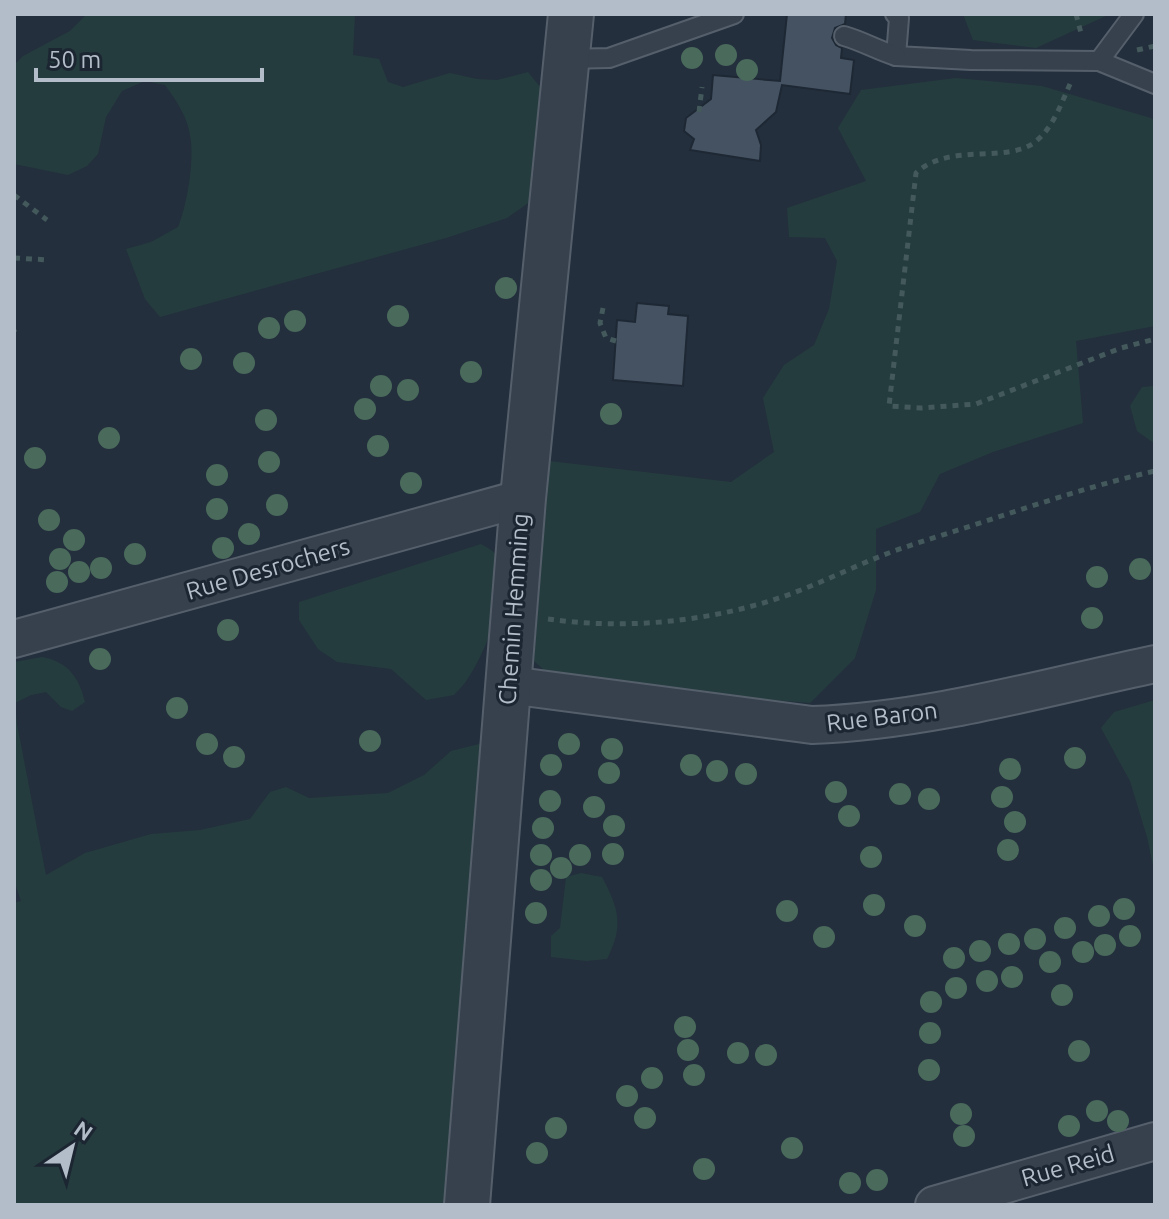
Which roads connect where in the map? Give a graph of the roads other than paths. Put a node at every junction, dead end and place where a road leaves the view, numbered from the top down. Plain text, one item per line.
1 (571, 14) edge
2 (734, 14) edge
3 (895, 14) edge
4 (1134, 14) edge
5 (844, 36) dead end
6 (896, 56) junction
7 (566, 59) junction
8 (1090, 61) junction
9 (1154, 85) edge
10 (523, 498) junction
11 (14, 639) edge
12 (1155, 664) edge
13 (510, 685) junction
14 (1155, 1141) edge
15 (467, 1205) edge
16 (934, 1205) edge

1 - 7 street, Chemin Hemming
2 - 7 lane
3 - 6 lane
4 - 8 lane
5 - 6 lane
6 - 8 lane
7 - 10 street, Chemin Hemming
8 - 9 lane
10 - 11 street, Rue Desrochers
10 - 13 street, Chemin Hemming
12 - 13 street, Rue Baron
13 - 15 street, Chemin Hemming
14 - 16 street, Rue Reid

